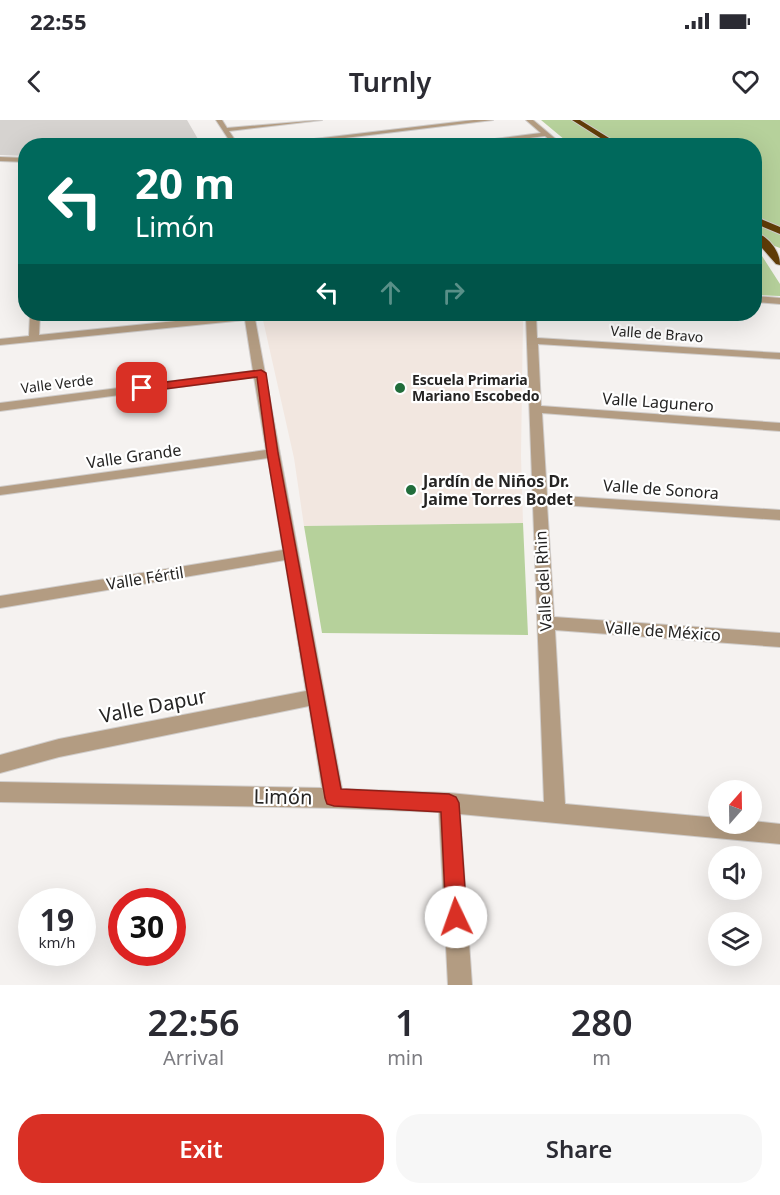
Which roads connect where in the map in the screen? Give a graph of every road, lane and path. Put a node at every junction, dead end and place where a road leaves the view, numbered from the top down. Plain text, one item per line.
1 (219, 120) edge
2 (319, 120) edge
3 (421, 120) edge
4 (490, 120) edge
5 (529, 120) edge
6 (575, 120) edge
7 (430, 126) junction
8 (226, 130) junction
9 (438, 132) dead end
10 (546, 134) junction
11 (231, 138) edge
12 (327, 138) edge
13 (509, 138) edge
14 (551, 138) edge
15 (605, 138) edge
16 (0, 159) edge
17 (18, 160) edge
18 (762, 223) edge
19 (780, 231) edge
20 (762, 241) edge
21 (780, 262) edge
22 (762, 300) edge
23 (780, 301) edge
24 (35, 321) edge
25 (146, 321) edge
26 (193, 321) edge
27 (251, 321) edge
28 (531, 321) edge
29 (146, 326) junction
30 (34, 338) junction
31 (532, 341) junction
32 (0, 342) edge
33 (780, 356) edge
34 (261, 373) junction
35 (0, 407) edge
36 (534, 409) junction
37 (780, 427) edge
38 (272, 453) junction
39 (0, 491) edge
40 (539, 499) junction
41 (780, 515) edge
42 (291, 554) junction
43 (0, 602) edge
44 (545, 623) junction
45 (780, 640) edge
46 (316, 697) junction
47 (0, 764) edge
48 (0, 792) edge
49 (334, 798) junction
50 (449, 803) junction
51 (555, 812) junction
52 (780, 834) edge
53 (460, 985) edge

1 - 8 street
2 - 8 street
3 - 7 street
4 - 7 street
5 - 10 street
6 - 15 highway
7 - 9 street
7 - 12 street
8 - 11 street
10 - 13 street
10 - 14 street
16 - 17 street
18 - 19 highway
20 - 21 highway
22 - 23 street
24 - 30 street
25 - 29 street
26 - 29 street
27 - 34 street
28 - 31 street, Valle del Rhin
29 - 30 street
30 - 32 street
31 - 33 street, Valle de Bravo
31 - 36 street, Valle del Rhin
34 - 35 street, Valle Verde
34 - 38 street
36 - 37 street, Valle Lagunero
36 - 40 street, Valle del Rhin
38 - 39 street, Valle Grande
38 - 42 street
40 - 41 street, Valle de Sonora
40 - 44 street, Valle del Rhin
42 - 43 street, Valle Fértil
42 - 46 street
44 - 45 street, Valle de México
44 - 51 street, Valle del Rhin
46 - 47 street, Valle Dapur
46 - 49 street
48 - 49 street, Limón
49 - 50 street, Limón
50 - 51 street, Limón
50 - 53 street
51 - 52 street, Limón

